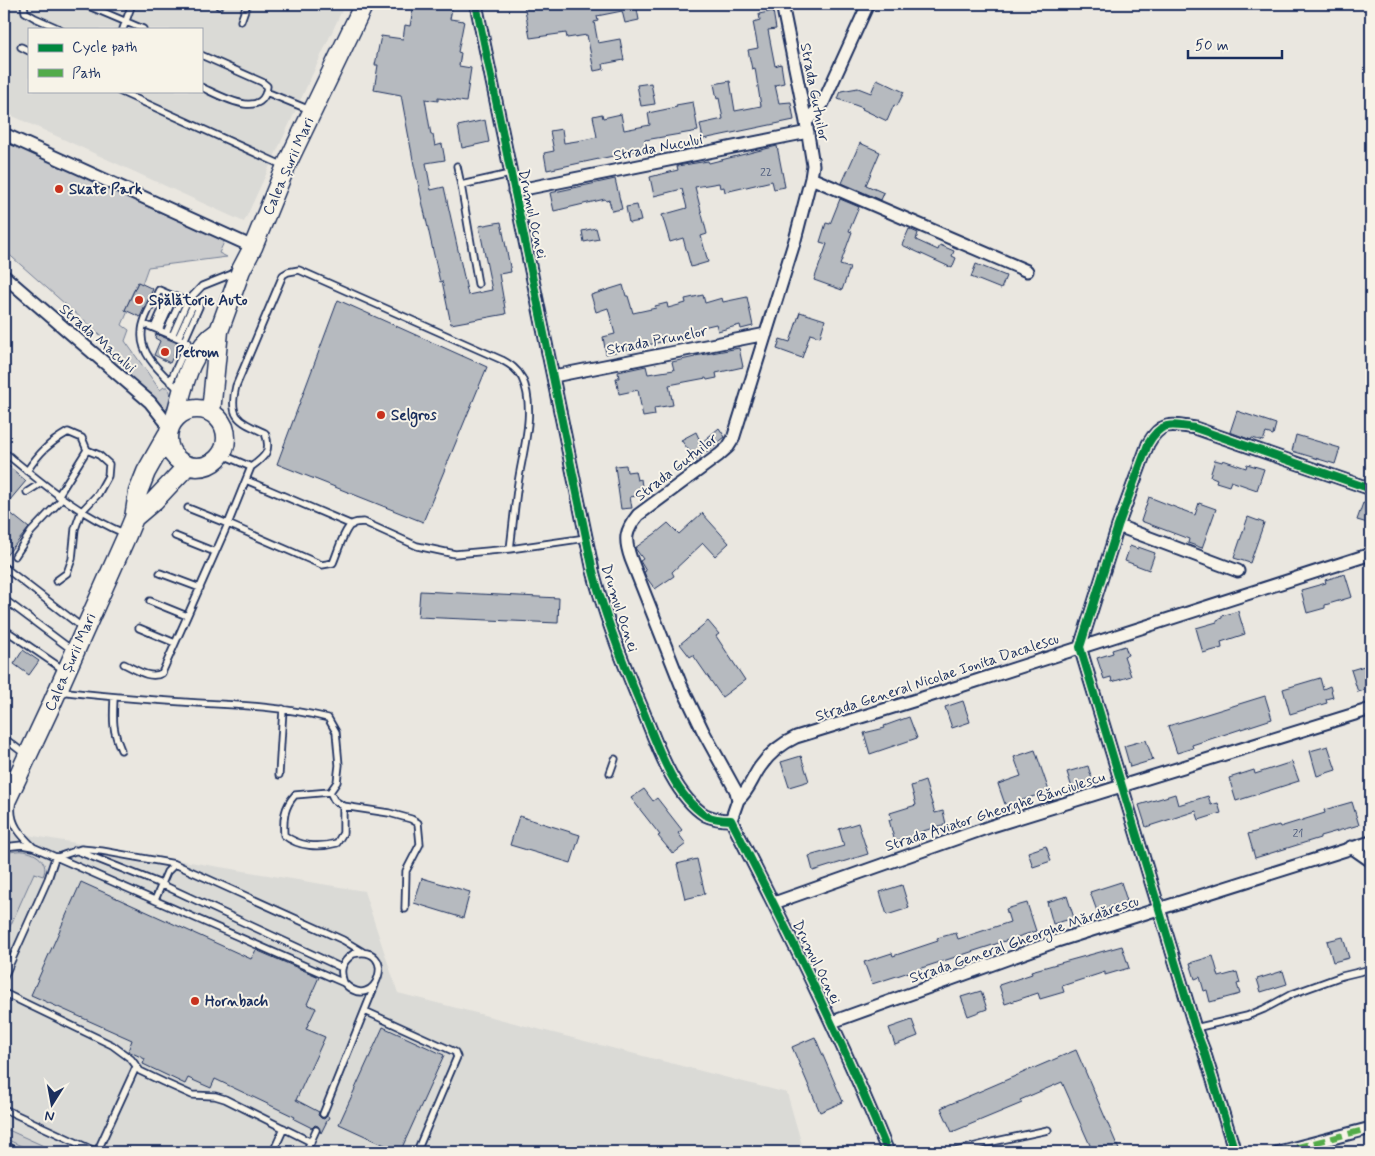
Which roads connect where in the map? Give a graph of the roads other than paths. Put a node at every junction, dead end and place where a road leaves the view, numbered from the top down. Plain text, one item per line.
1 (24, 4) edge
2 (84, 4) edge
3 (132, 4) edge
4 (247, 4) edge
5 (364, 4) edge
6 (476, 4) edge
7 (782, 4) edge
8 (868, 4) edge
9 (125, 21) junction
10 (241, 21) dead end
11 (58, 28) edge
12 (122, 28) edge
13 (141, 28) edge
14 (21, 47) dead end
15 (28, 50) edge
16 (202, 55) edge
17 (202, 87) edge
18 (121, 92) edge
19 (266, 92) junction
20 (312, 111) junction
21 (807, 127) junction
22 (4, 134) edge
23 (286, 166) junction
24 (457, 166) dead end
25 (510, 174) junction
26 (811, 178) junction
27 (461, 185) junction
28 (514, 191) junction
29 (252, 247) junction
30 (241, 270) junction
31 (1027, 271) dead end
32 (4, 276) edge
33 (478, 284) dead end
34 (172, 295) junction
35 (181, 299) junction
36 (190, 303) junction
37 (144, 324) junction
38 (157, 329) junction
39 (220, 331) junction
40 (766, 334) junction
41 (175, 337) junction
42 (554, 376) junction
43 (175, 387) junction
44 (211, 412) junction
45 (170, 426) junction
46 (87, 450) junction
47 (4, 452) edge
48 (222, 454) junction
49 (187, 466) junction
50 (251, 467) junction
51 (27, 471) junction
52 (246, 480) junction
53 (42, 483) junction
54 (1371, 489) edge
55 (27, 492) dead end
56 (60, 498) junction
57 (188, 508) dead end
58 (81, 512) junction
59 (134, 518) junction
60 (228, 524) junction
61 (352, 524) junction
62 (1118, 526) junction
63 (127, 535) junction
64 (175, 536) dead end
65 (586, 538) junction
66 (510, 549) junction
67 (215, 552) junction
68 (1371, 554) edge
69 (15, 556) dead end
70 (4, 567) edge
71 (1238, 571) dead end
72 (160, 573) dead end
73 (56, 582) dead end
74 (200, 588) junction
75 (4, 599) edge
76 (150, 601) dead end
77 (187, 616) junction
78 (139, 628) dead end
79 (4, 629) edge
80 (85, 630) junction
81 (175, 643) junction
82 (1080, 647) junction
83 (75, 652) junction
84 (124, 664) dead end
85 (66, 672) junction
86 (57, 691) junction
87 (114, 698) junction
88 (283, 709) junction
89 (1371, 709) edge
90 (4, 738) edge
91 (121, 750) dead end
92 (28, 756) junction
93 (615, 759) dead end
94 (610, 773) dead end
95 (18, 775) junction
96 (279, 775) dead end
97 (1121, 786) junction
98 (330, 792) junction
99 (738, 800) junction
100 (4, 806) edge
101 (343, 806) junction
102 (731, 820) junction
103 (1371, 842) edge
104 (4, 847) edge
105 (1351, 847) junction
106 (33, 848) junction
107 (75, 850) junction
108 (55, 858) junction
109 (1371, 861) edge
110 (175, 864) junction
111 (161, 884) junction
112 (155, 900) junction
113 (774, 903) junction
114 (405, 909) dead end
115 (1159, 910) junction
116 (366, 953) junction
117 (342, 968) junction
118 (1371, 968) edge
119 (4, 978) edge
120 (344, 982) junction
121 (375, 985) junction
122 (4, 993) edge
123 (366, 1009) junction
124 (832, 1022) junction
125 (1195, 1028) junction
126 (136, 1067) junction
127 (4, 1109) edge
128 (323, 1114) dead end
129 (284, 1128) junction
130 (1371, 1128) edge
131 (316, 1130) dead end
132 (1048, 1130) dead end
133 (311, 1142) junction
134 (4, 1145) edge
135 (18, 1152) edge
136 (97, 1152) edge
137 (273, 1152) edge
138 (306, 1152) edge
139 (417, 1152) edge
140 (888, 1152) edge
141 (952, 1152) edge
142 (1235, 1152) edge
143 (1279, 1152) edge

1 - 11 lane
2 - 9 lane
3 - 9 lane
4 - 10 lane
5 - 20 main road, Calea Șurii Mari
6 - 25 street, Drumul Ocnei
7 - 21 street, Strada Gutuilor
8 - 21 street
9 - 12 lane
9 - 13 lane
14 - 15 lane
16 - 19 lane
17 - 19 lane
18 - 23 lane
19 - 20 lane
20 - 23 main road, Calea Șurii Mari
21 - 26 street, Strada Gutuilor
21 - 28 street, Strada Nucului
22 - 29 street
23 - 29 main road, Calea Șurii Mari
24 - 27 lane
25 - 27 lane
25 - 28 street, Drumul Ocnei
26 - 31 street
26 - 40 street, Strada Gutuilor
27 - 33 lane
28 - 42 street, Drumul Ocnei
29 - 30 main road, Calea Șurii Mari
30 - 36 lane
30 - 39 main road, Calea Șurii Mari
32 - 45 street, Strada Macului
34 - 35 lane
34 - 37 lane
34 - 38 lane
35 - 36 lane
35 - 41 lane
36 - 41 lane
36 - 41 lane
37 - 38 lane
37 - 43 lane
38 - 41 lane
39 - 43 main road, Calea Șurii Mari
39 - 44 main road, Calea Șurii Mari
40 - 42 street, Strada Prunelor
40 - 99 street, Strada Gutuilor
41 - 43 lane
42 - 65 street, Drumul Ocnei
43 - 45 main road, Calea Șurii Mari
44 - 45 main road
44 - 48 main road
45 - 49 main road
45 - 59 main road, Calea Șurii Mari
46 - 51 lane
46 - 56 lane
46 - 58 lane
47 - 51 lane
48 - 49 main road
48 - 50 lane
49 - 59 main road, Calea Șurii Mari
50 - 52 lane
50 - 66 lane
51 - 53 lane
52 - 60 lane
52 - 61 lane
53 - 55 lane
53 - 56 lane
54 - 62 street
56 - 58 lane
56 - 69 lane
57 - 60 lane
58 - 63 lane
58 - 73 lane
59 - 63 main road, Calea Șurii Mari
60 - 61 lane
60 - 67 lane
61 - 66 lane
62 - 71 street
62 - 82 street
63 - 80 main road, Calea Șurii Mari
64 - 67 lane
65 - 66 lane
65 - 102 street, Drumul Ocnei
67 - 74 lane
68 - 82 street, Strada General Nicolae Ionita Dacalescu
70 - 80 lane
72 - 74 lane
74 - 77 lane
75 - 83 lane
76 - 77 lane
77 - 81 lane
78 - 81 lane
79 - 85 lane
80 - 83 main road, Calea Șurii Mari
81 - 84 lane
82 - 97 street
82 - 99 street, Strada General Nicolae Ionita Dacalescu
83 - 85 main road, Calea Șurii Mari
85 - 86 main road, Calea Șurii Mari
86 - 87 lane
86 - 92 main road, Calea Șurii Mari
87 - 88 lane
87 - 91 lane
88 - 96 lane
88 - 98 lane
89 - 97 street, Strada Aviator Gheorghe Bănciulescu
90 - 92 lane
92 - 95 main road, Calea Șurii Mari
93 - 94 lane
95 - 100 main road, Calea Șurii Mari
95 - 106 lane
97 - 113 street, Strada Aviator Gheorghe Bănciulescu
97 - 115 street
98 - 101 lane
98 - 101 lane
99 - 102 street
101 - 114 lane
102 - 113 street, Drumul Ocnei
103 - 105 street, Strada General Gheorghe Mărdărescu
104 - 106 lane
105 - 109 street
105 - 115 street, Strada General Gheorghe Mărdărescu
106 - 108 lane
107 - 108 lane
107 - 110 lane
107 - 111 lane
108 - 112 lane
108 - 119 lane
110 - 111 lane
110 - 116 lane
111 - 112 lane
111 - 117 lane
112 - 120 lane
113 - 124 street, Drumul Ocnei
115 - 124 street, Strada General Gheorghe Mărdărescu
115 - 125 street
116 - 117 lane
116 - 121 lane
117 - 120 lane
118 - 125 lane
120 - 121 lane
121 - 123 lane
122 - 126 lane
123 - 128 lane
123 - 139 lane
124 - 140 street, Drumul Ocnei
125 - 142 street
126 - 129 lane
126 - 136 lane
127 - 136 lane
129 - 133 lane
129 - 137 lane
130 - 143 street
131 - 133 lane
132 - 141 lane
133 - 138 lane
134 - 135 lane

